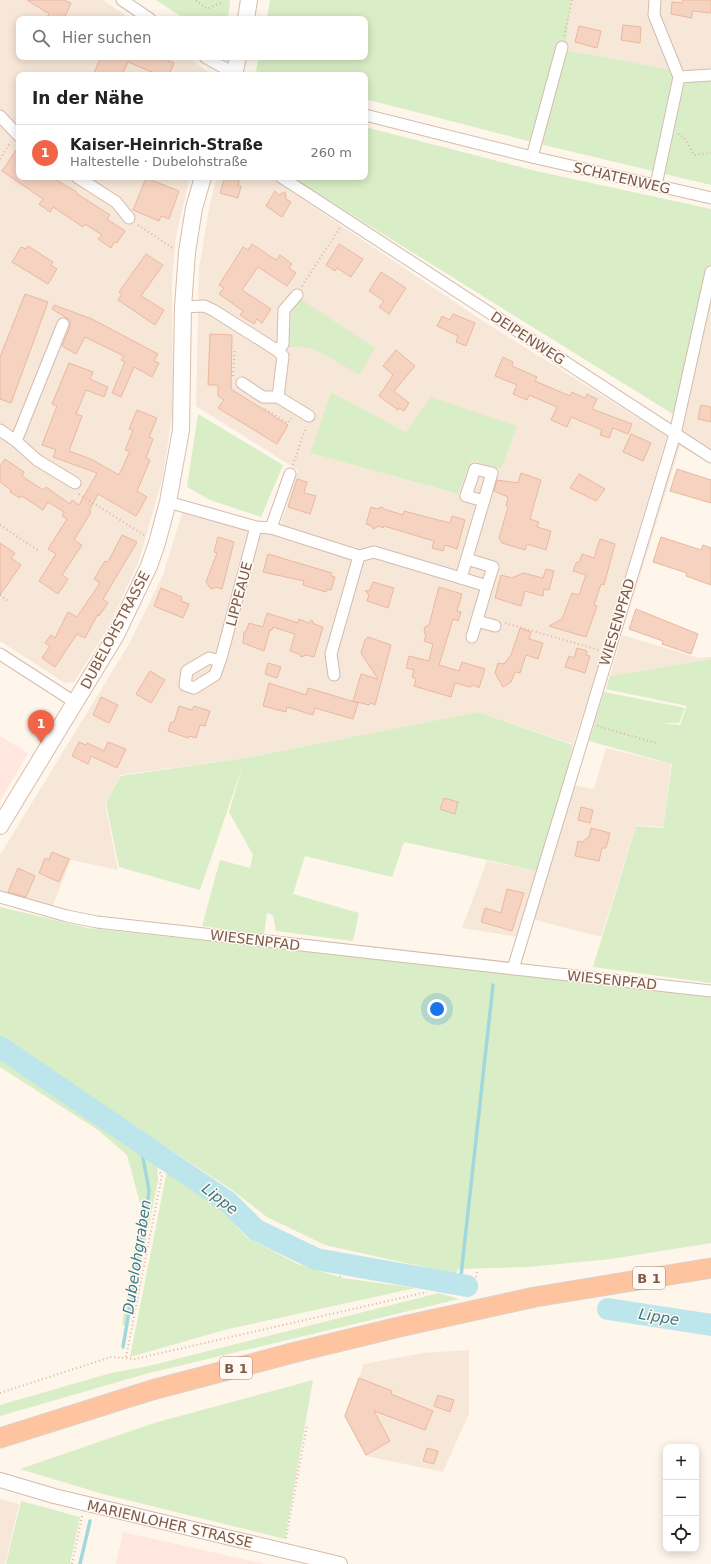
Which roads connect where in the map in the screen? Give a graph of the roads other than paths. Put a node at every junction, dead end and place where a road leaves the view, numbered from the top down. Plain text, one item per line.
1 (122, 0) edge
2 (249, 0) edge
3 (655, 0) edge
4 (146, 16) edge
5 (246, 16) edge
6 (562, 47) road end
7 (210, 60) edge
8 (237, 60) edge
9 (231, 72) edge
10 (235, 72) edge
11 (711, 75) edge
12 (680, 77) junction
13 (0, 116) edge
14 (368, 116) edge
15 (16, 133) edge
16 (532, 157) junction
17 (82, 180) edge
18 (202, 180) edge
19 (285, 180) edge
20 (656, 185) junction
21 (711, 198) edge
22 (129, 218) road end
23 (711, 272) edge
24 (296, 295) road end
25 (183, 307) junction
26 (63, 324) dead end
27 (278, 351) junction
28 (242, 383) dead end
29 (278, 397) junction
30 (309, 416) road end
31 (0, 430) edge
32 (675, 434) junction
33 (16, 441) junction
34 (711, 457) edge
35 (290, 474) road end
36 (75, 483) road end
37 (484, 501) dead end
38 (168, 502) junction
39 (256, 527) junction
40 (271, 528) junction
41 (359, 556) junction
42 (468, 559) junction
43 (461, 578) junction
44 (487, 586) junction
45 (477, 621) junction
46 (495, 626) road end
47 (472, 637) dead end
48 (0, 654) edge
49 (220, 661) dead end
50 (334, 675) dead end
51 (76, 703) junction
52 (0, 826) edge
53 (0, 897) edge
54 (513, 969) junction
55 (711, 991) edge
56 (711, 1268) edge
57 (0, 1438) edge
58 (0, 1480) edge
59 (340, 1564) edge

1 - 4 street
2 - 5 main road
3 - 12 street
6 - 16 street
7 - 9 street
8 - 10 main road
11 - 12 street
12 - 20 street
13 - 15 street
14 - 16 street, SCHATENWEG
16 - 20 street, SCHATENWEG
17 - 22 street
18 - 25 main road, DUBELOHSTRASSE
19 - 32 street, DEIPENWEG
20 - 21 street, SCHATENWEG
23 - 32 street, WIESENPFAD
24 - 27 street
25 - 27 street
25 - 38 main road, DUBELOHSTRASSE
26 - 33 street
27 - 29 street
28 - 29 street
29 - 30 street
31 - 33 street
32 - 34 street, DEIPENWEG
32 - 54 street, WIESENPFAD
33 - 36 street
35 - 40 street
37 - 42 street
38 - 39 street
38 - 51 main road, DUBELOHSTRASSE
39 - 40 street
39 - 49 street, LIPPEAUE
40 - 41 street
41 - 43 street
41 - 50 street
42 - 43 street
42 - 44 street
43 - 44 street
44 - 45 street
45 - 46 street
45 - 47 street
48 - 51 street
51 - 52 main road, DUBELOHSTRASSE
53 - 54 street, WIESENPFAD
54 - 55 street, WIESENPFAD
56 - 57 highway, B 1
58 - 59 street, MARIENLOHER STRASSE

